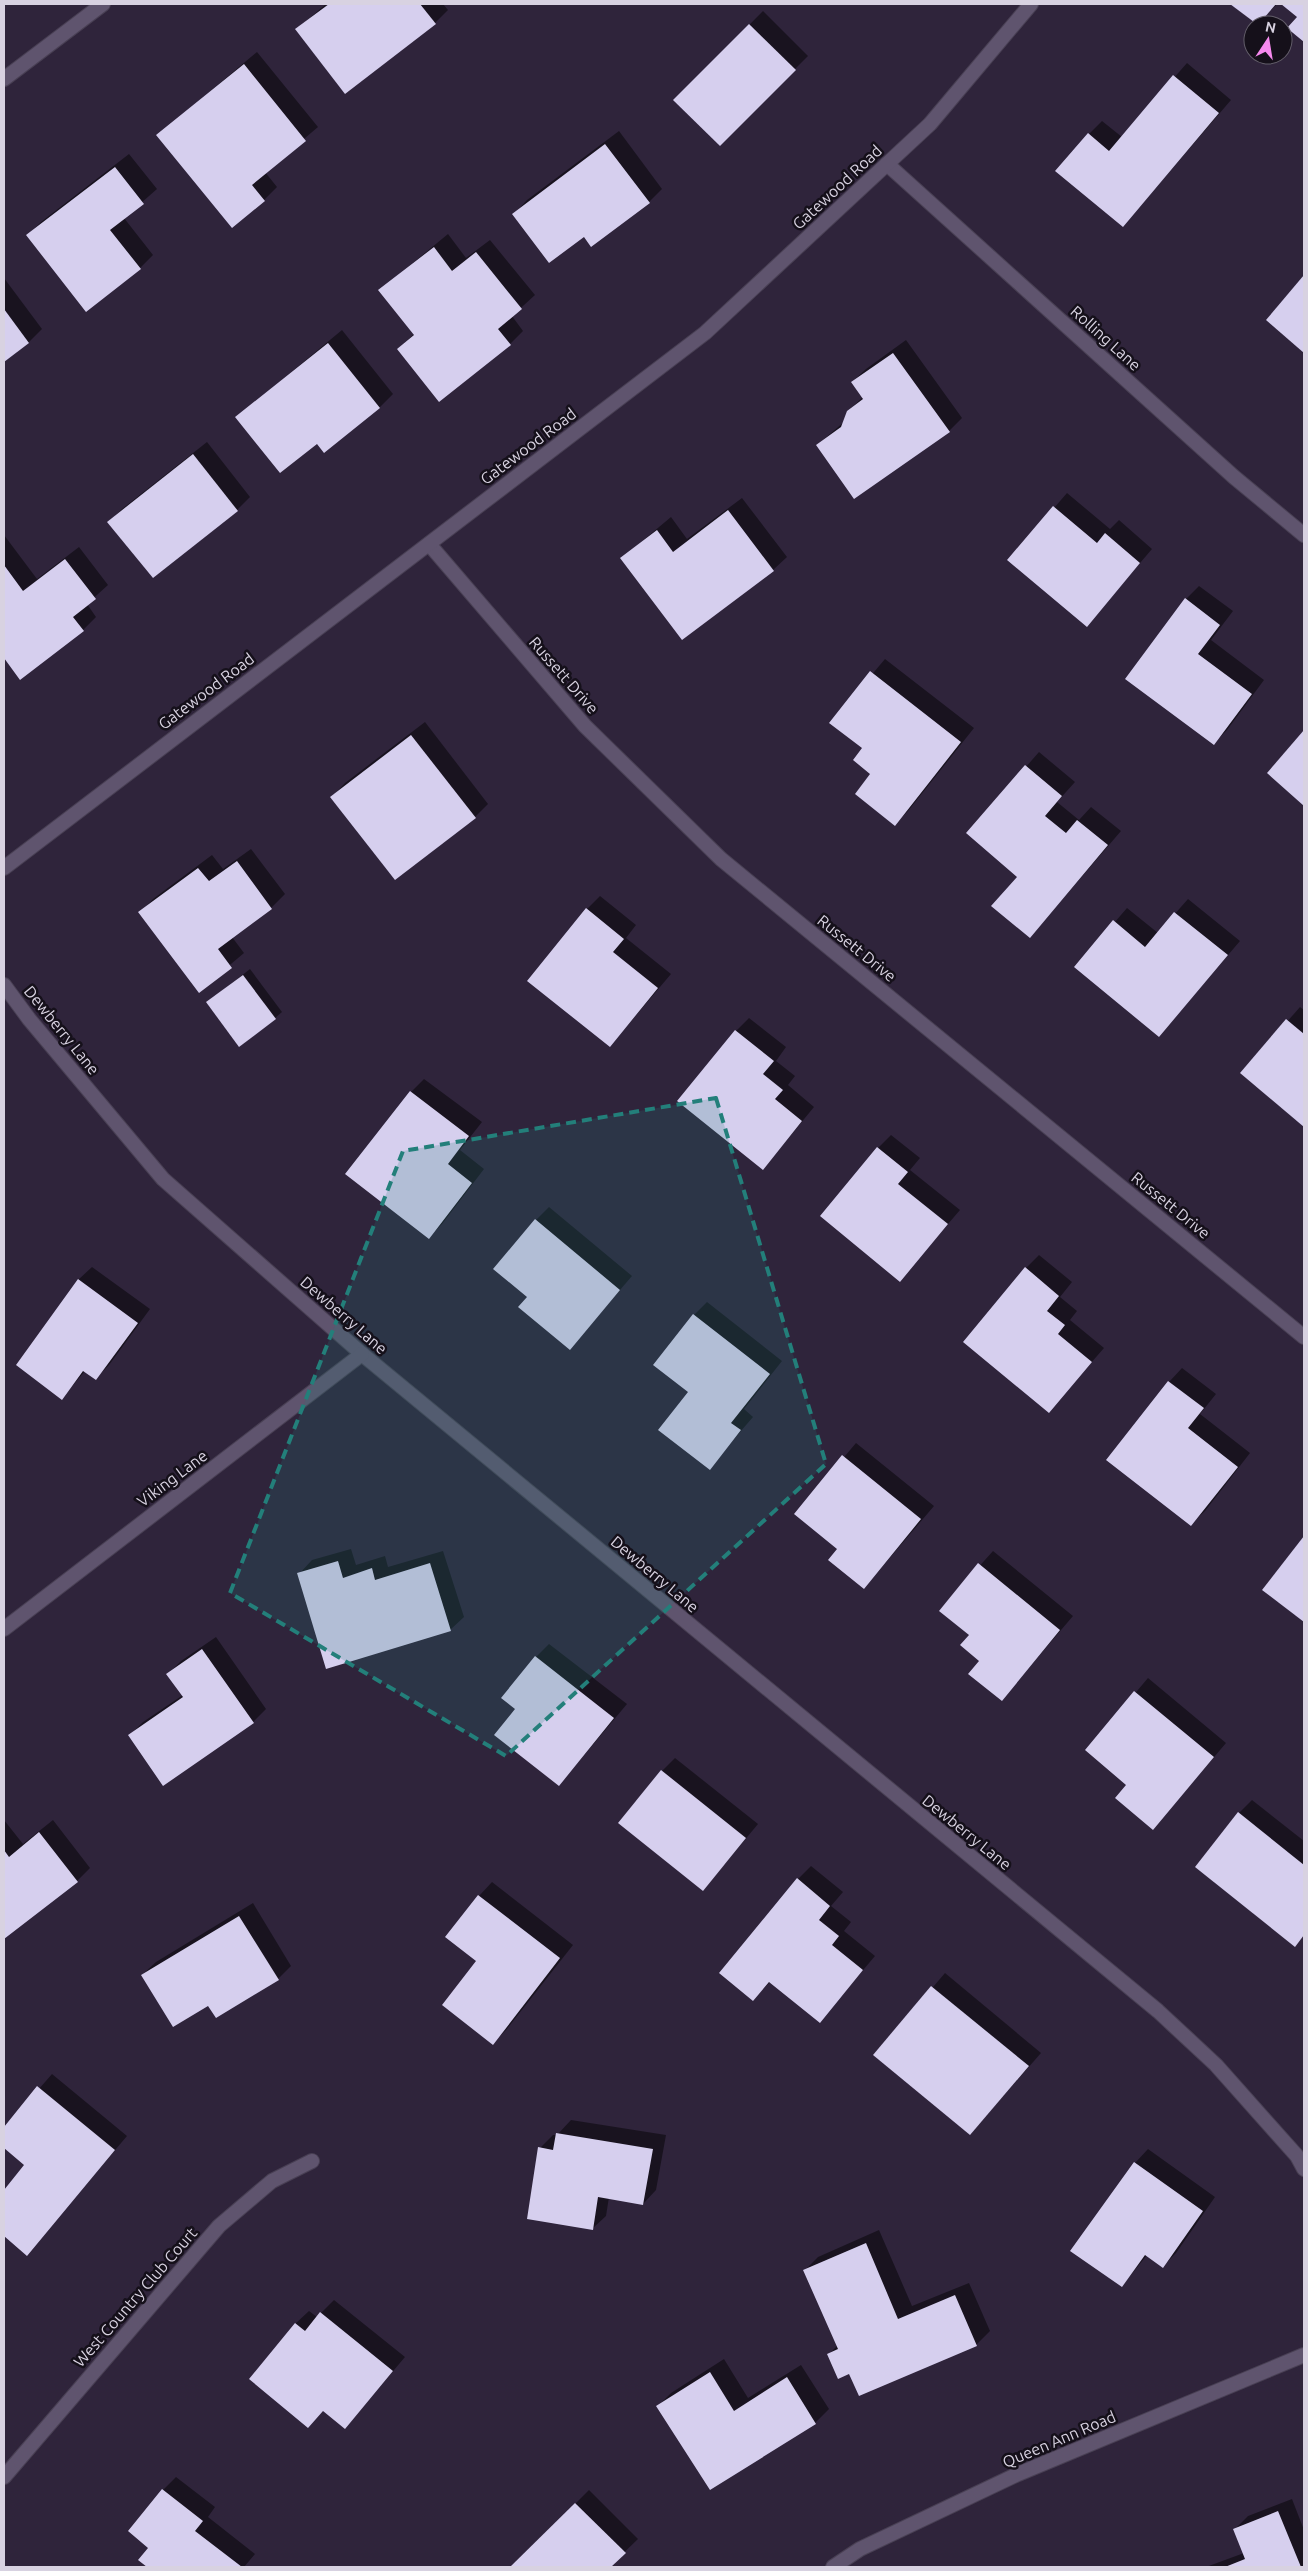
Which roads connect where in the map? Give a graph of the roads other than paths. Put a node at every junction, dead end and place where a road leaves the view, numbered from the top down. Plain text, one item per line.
1 (103, 4) edge
2 (1031, 4) edge
3 (4, 79) edge
4 (887, 164) junction
5 (1304, 535) edge
6 (429, 544) junction
7 (4, 868) edge
8 (4, 985) edge
9 (1304, 1337) edge
10 (362, 1354) junction
11 (4, 1629) edge
12 (312, 2161) dead end
13 (1304, 2169) edge
14 (1304, 2355) edge
15 (4, 2477) edge
16 (833, 2567) edge

1 - 3 street
2 - 4 street, Gatewood Road
4 - 5 street, Rolling Lane
4 - 6 street, Gatewood Road
6 - 7 street, Gatewood Road
6 - 9 street, Russett Drive
8 - 10 street, Dewberry Lane
10 - 11 street, Viking Lane
10 - 13 street, Dewberry Lane
12 - 15 street, West Country Club Court
14 - 16 street, Queen Ann Road

